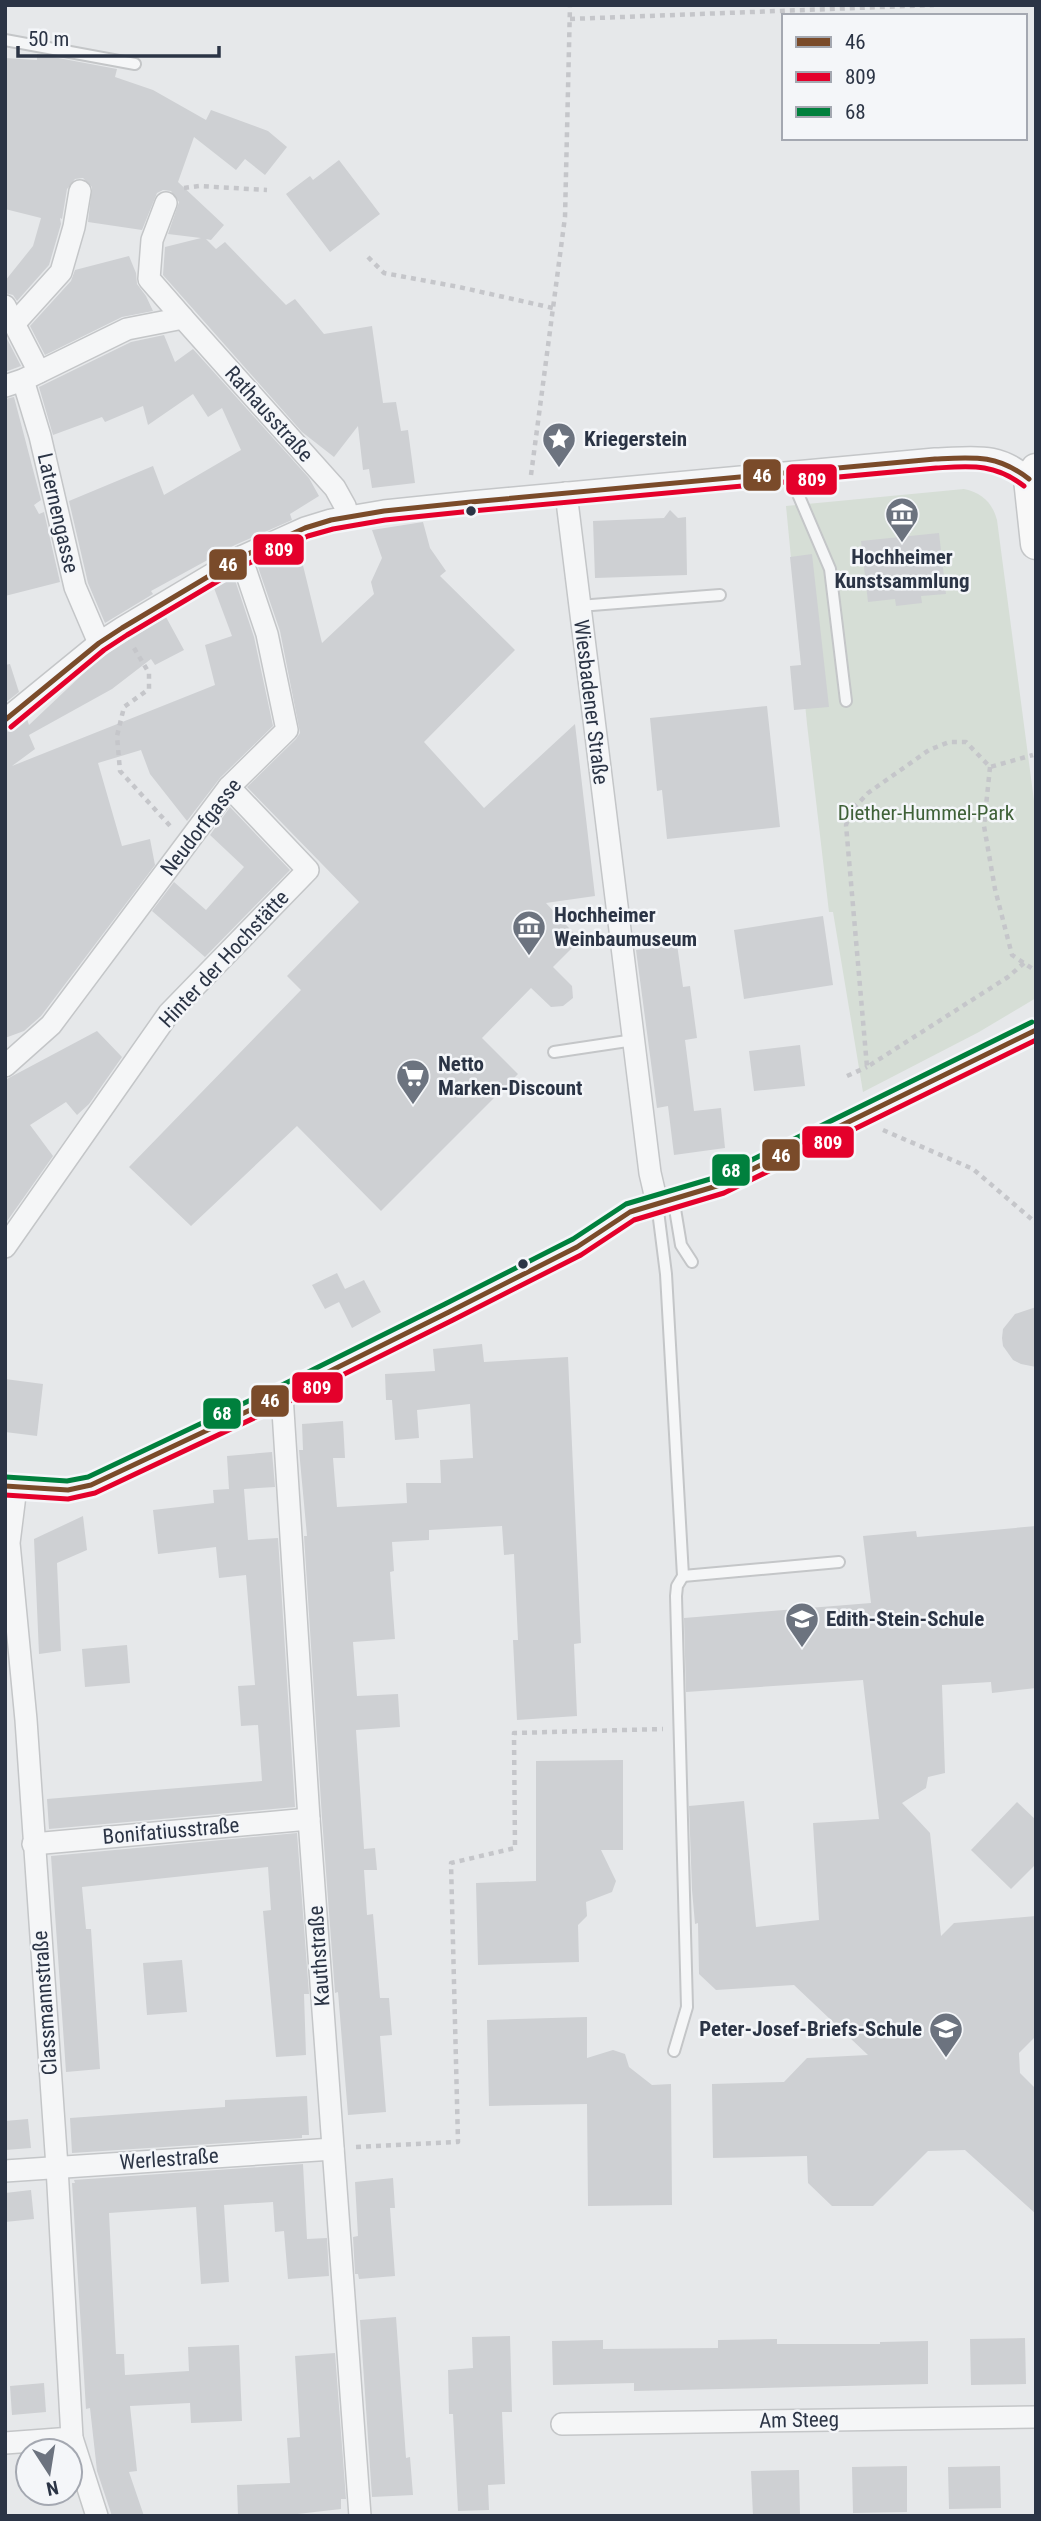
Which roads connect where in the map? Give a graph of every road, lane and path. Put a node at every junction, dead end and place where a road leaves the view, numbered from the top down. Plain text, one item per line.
1 (570, 5) edge
2 (934, 5) edge
3 (570, 19) junction
4 (5, 40) edge
5 (135, 64) dead end
6 (267, 190) dead end
7 (80, 191) dead end
8 (166, 203) joint
9 (368, 257) dead end
10 (553, 309) junction
11 (10, 315) edge
12 (183, 318) junction
13 (23, 380) edge
14 (789, 473) junction
15 (1032, 474) edge
16 (566, 493) junction
17 (533, 496) junction
18 (348, 516) junction
19 (1036, 544) edge
20 (241, 557) junction
21 (720, 595) dead end
22 (579, 606) junction
23 (122, 628) junction
24 (99, 643) junction
25 (846, 701) dead end
26 (5, 720) edge
27 (1033, 755) dead end
28 (990, 767) junction
29 (229, 787) junction
30 (187, 844) junction
31 (1024, 963) junction
32 (1036, 971) edge
33 (1036, 1030) edge
34 (634, 1040) junction
35 (554, 1052) dead end
36 (5, 1066) edge
37 (867, 1068) junction
38 (847, 1076) dead end
39 (853, 1118) junction
40 (665, 1200) junction
41 (1036, 1223) edge
42 (5, 1247) edge
43 (692, 1262) dead end
44 (282, 1395) junction
45 (10, 1486) edge
46 (839, 1562) dead end
47 (683, 1576) junction
48 (678, 1728) junction
49 (309, 1819) junction
50 (33, 1844) junction
51 (674, 2051) dead end
52 (333, 2149) junction
53 (57, 2167) junction
54 (5, 2171) edge
55 (1036, 2417) edge
56 (562, 2424) dead end
57 (72, 2437) edge
58 (84, 2475) edge
59 (97, 2516) edge
60 (360, 2516) edge

1 - 3 path
2 - 3 path
3 - 10 path
4 - 5 lane
6 - 8 path
7 - 11 street
8 - 12 street, Rathausstraße
9 - 10 path
10 - 17 path
11 - 13 street, Laternengasse
12 - 13 street
12 - 18 street, Rathausstraße
13 - 24 street, Laternengasse
14 - 15 street
14 - 16 street
14 - 25 lane
15 - 19 main road
16 - 17 street
16 - 22 street, Wiesbadener Straße
17 - 18 street
18 - 20 street
20 - 23 street
20 - 29 street, Neudorfgasse
21 - 22 lane
22 - 34 street, Wiesbadener Straße
23 - 24 street
23 - 30 path
24 - 26 street
27 - 28 path
28 - 31 path
28 - 37 path
29 - 30 street, Neudorfgasse
29 - 42 street, Hinter der Hochstätte
30 - 36 street, Neudorfgasse
31 - 32 path
31 - 37 path
33 - 39 street
34 - 35 lane
34 - 40 street, Wiesbadener Straße
37 - 38 path
39 - 40 street
39 - 41 path
40 - 43 lane
40 - 44 street
40 - 47 lane
44 - 45 street
44 - 49 street, Kauthstraße
45 - 50 street, Classmannstraße
46 - 47 lane
47 - 48 lane
48 - 51 lane
48 - 52 path
49 - 50 street, Bonifatiusstraße
49 - 52 street, Kauthstraße
50 - 53 street, Classmannstraße
52 - 53 street, Werlestraße
52 - 60 street, Kauthstraße
53 - 54 street, Werlestraße
53 - 57 street, Classmannstraße
55 - 56 street, Am Steeg
58 - 59 street, Classmannstraße

